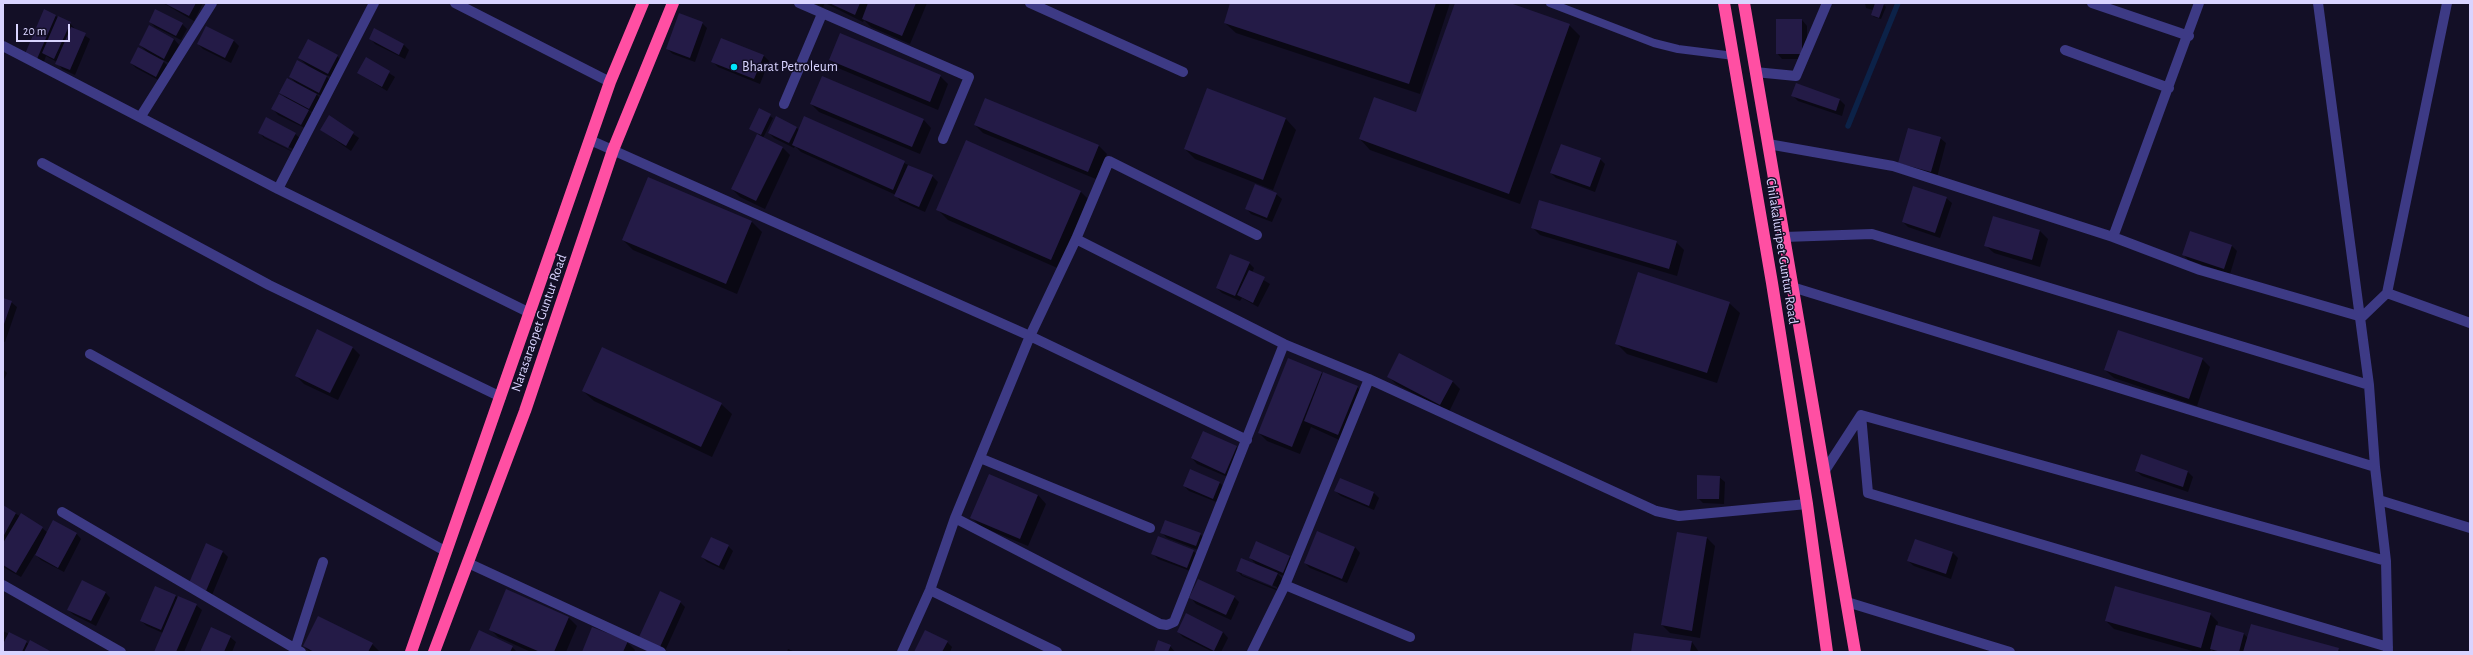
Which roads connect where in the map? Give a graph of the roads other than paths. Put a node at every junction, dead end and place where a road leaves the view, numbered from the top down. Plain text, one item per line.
1 (212, 3) edge
2 (374, 3) edge
3 (455, 3) edge
4 (643, 3) edge
5 (673, 3) edge
6 (799, 3) edge
7 (1030, 3) edge
8 (1550, 3) edge
9 (1724, 3) edge
10 (1744, 3) edge
11 (1827, 3) edge
12 (2092, 3) edge
13 (2199, 3) edge
14 (2318, 3) edge
15 (2447, 3) edge
16 (822, 14) junction
17 (2189, 36) junction
18 (3, 46) edge
19 (2065, 50) dead end
20 (1734, 56) junction
21 (1183, 72) dead end
22 (1756, 72) junction
23 (610, 82) junction
24 (2169, 88) junction
25 (784, 104) dead end
26 (141, 116) junction
27 (944, 139) dead end
28 (590, 140) junction
29 (1768, 144) junction
30 (613, 150) junction
31 (42, 163) dead end
32 (278, 189) junction
33 (1257, 235) dead end
34 (1784, 237) junction
35 (2113, 237) junction
36 (1076, 239) junction
37 (1792, 287) junction
38 (2387, 293) junction
39 (530, 313) junction
40 (2362, 317) junction
41 (2470, 322) edge
42 (1030, 336) junction
43 (1284, 344) junction
44 (90, 354) dead end
45 (1368, 379) junction
46 (2369, 385) junction
47 (501, 398) junction
48 (1862, 415) junction
49 (1247, 440) junction
50 (980, 458) junction
51 (2375, 467) junction
52 (1824, 472) junction
53 (2379, 500) junction
54 (1807, 504) junction
55 (62, 512) dead end
56 (955, 518) junction
57 (1150, 528) dead end
58 (2470, 528) edge
59 (445, 551) junction
60 (2386, 561) junction
61 (323, 562) dead end
62 (468, 563) junction
63 (3, 585) edge
64 (1285, 585) junction
65 (930, 590) junction
66 (1847, 602) junction
67 (1410, 638) dead end
68 (298, 650) edge
69 (2388, 650) edge
70 (121, 652) edge
71 (411, 652) edge
72 (434, 652) edge
73 (661, 652) edge
74 (902, 652) edge
75 (1057, 652) edge
76 (1252, 652) edge
77 (1827, 652) edge
78 (1855, 652) edge
79 (2010, 652) edge

1 - 26 street
2 - 32 street
3 - 23 street
4 - 23 highway, Narasaraopet Guntur Road
5 - 30 highway, Narasaraopet Guntur Road
6 - 16 street
7 - 21 street
8 - 20 lane
9 - 20 highway, Chilakaluripet Guntur Road
10 - 22 highway, Chilakaluripet Guntur Road
11 - 22 street
12 - 17 street
13 - 17 street
14 - 40 street
15 - 38 street
16 - 25 street
16 - 27 street
17 - 24 street
18 - 26 street
19 - 24 street
20 - 54 highway, Chilakaluripet Guntur Road
22 - 29 highway, Chilakaluripet Guntur Road
23 - 28 highway, Narasaraopet Guntur Road
24 - 35 street
26 - 32 street
28 - 30 street
28 - 39 highway, Narasaraopet Guntur Road
29 - 34 highway, Chilakaluripet Guntur Road
29 - 35 street
30 - 42 street
30 - 62 highway, Narasaraopet Guntur Road
31 - 47 street
32 - 39 street
33 - 36 street
34 - 37 highway, Chilakaluripet Guntur Road
34 - 46 street
35 - 40 street
36 - 42 street
36 - 43 street
37 - 51 street
37 - 52 highway, Chilakaluripet Guntur Road
38 - 40 street
38 - 41 street
39 - 47 highway, Narasaraopet Guntur Road
40 - 46 street
42 - 49 street
42 - 50 street
43 - 45 street
43 - 49 street
44 - 59 street
45 - 54 street
45 - 64 street
46 - 51 street
47 - 59 highway, Narasaraopet Guntur Road
48 - 52 street
48 - 60 street
48 - 69 street
49 - 56 street
50 - 56 street
50 - 57 street
51 - 53 street
52 - 66 highway, Chilakaluripet Guntur Road
53 - 58 street
53 - 60 street
54 - 77 highway, Chilakaluripet Guntur Road
55 - 68 street
56 - 65 street
59 - 71 highway, Narasaraopet Guntur Road
60 - 69 street
61 - 68 street
62 - 72 highway, Narasaraopet Guntur Road
62 - 73 street
63 - 70 street
64 - 67 street
64 - 76 street
65 - 74 street
65 - 75 street
66 - 78 highway, Chilakaluripet Guntur Road
66 - 79 street

